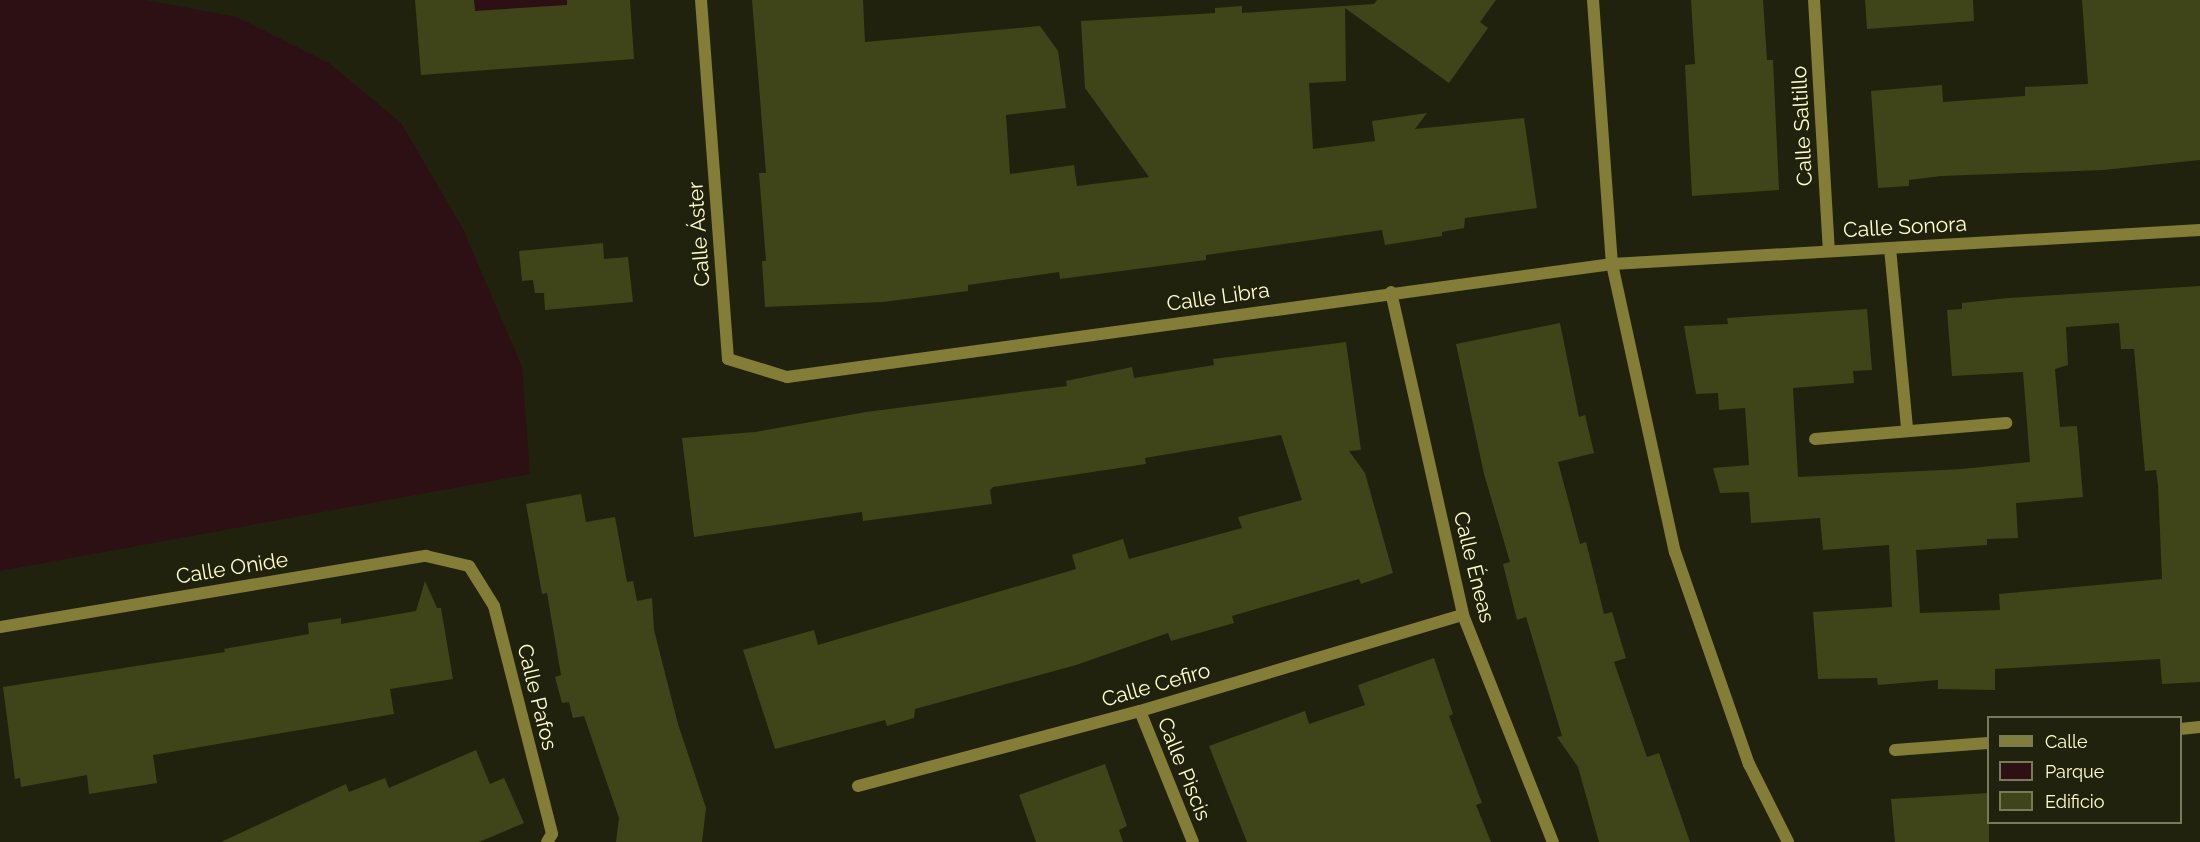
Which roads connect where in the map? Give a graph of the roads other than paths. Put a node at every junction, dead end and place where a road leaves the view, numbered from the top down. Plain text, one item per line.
1 (701, 0) edge
2 (1593, 0) edge
3 (1814, 0) edge
4 (2200, 230) edge
5 (1890, 248) junction
6 (1829, 250) junction
7 (1611, 264) junction
8 (1390, 292) junction
9 (831, 371) joint
10 (2006, 423) dead end
11 (1907, 429) junction
12 (1815, 439) dead end
13 (469, 566) joint
14 (1463, 615) junction
15 (0, 627) edge
16 (1140, 711) junction
17 (2200, 727) edge
18 (2182, 729) edge
19 (1987, 743) edge
20 (1895, 750) dead end
21 (858, 786) dead end
22 (547, 842) edge
23 (1193, 842) edge
24 (1553, 842) edge
25 (1788, 842) edge

1 - 9 street, Calle Áster
2 - 7 street
3 - 6 street, Calle Saltillo
4 - 5 street, Calle Sonora
5 - 6 street, Calle Sonora
5 - 11 street
6 - 7 street, Calle Sonora
7 - 8 street, Calle Libra
7 - 25 street
8 - 9 street, Calle Libra
8 - 14 street, Calle Éneas
10 - 11 street
11 - 12 street
13 - 15 street, Calle Onide
13 - 22 street, Calle Pafos
14 - 16 street, Calle Cefiro
14 - 24 street, Calle Éneas
16 - 21 street, Calle Cefiro
16 - 23 street, Calle Piscis
17 - 18 street
19 - 20 street

